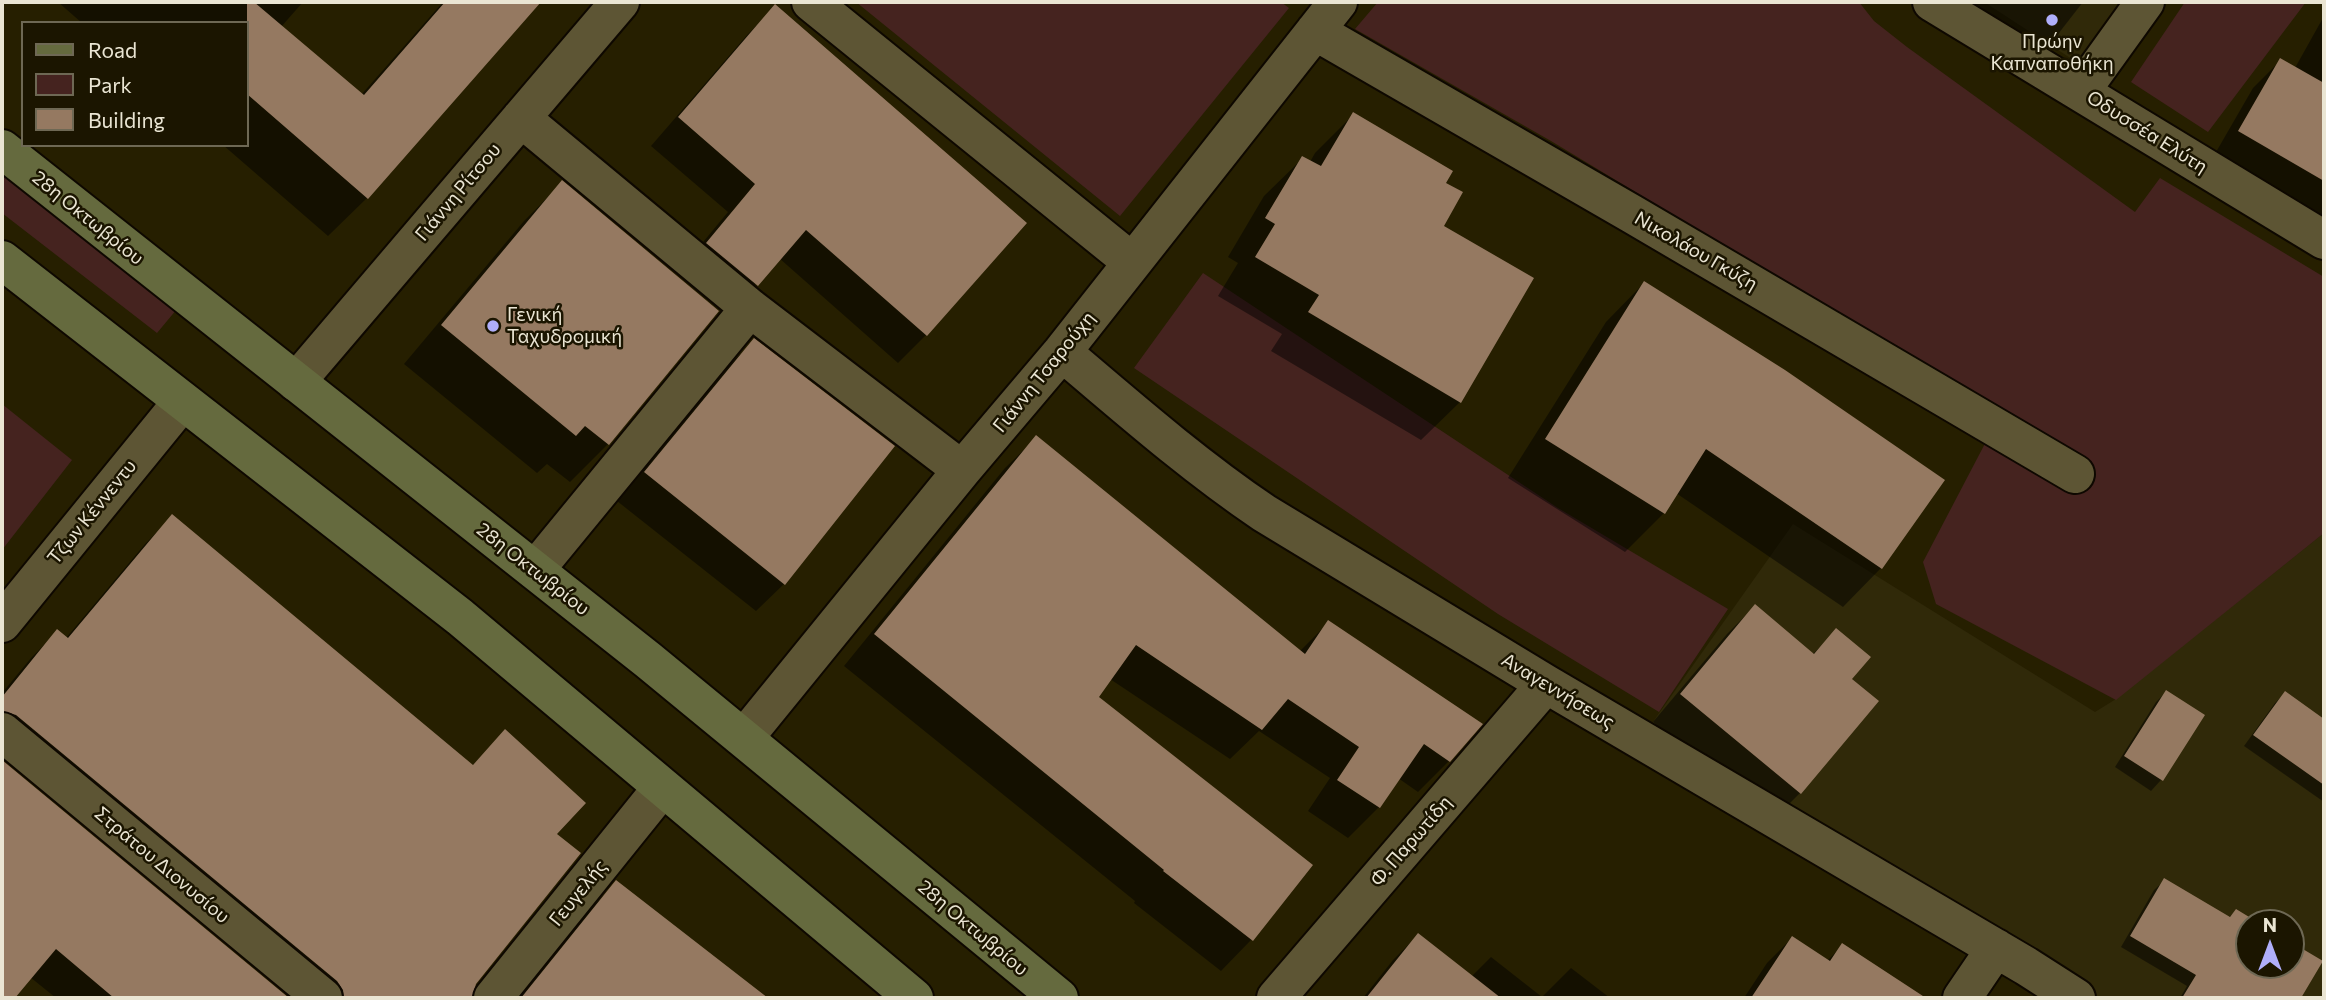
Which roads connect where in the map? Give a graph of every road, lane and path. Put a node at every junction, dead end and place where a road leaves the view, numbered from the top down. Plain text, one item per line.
1 (620, 2) edge
2 (811, 2) edge
3 (1932, 2) edge
4 (2145, 2) edge
5 (1329, 10) edge
6 (2081, 91) junction
7 (521, 118) junction
8 (2, 149) edge
9 (2324, 240) edge
10 (2, 260) edge
11 (1132, 262) junction
12 (750, 308) junction
13 (1062, 352) junction
14 (296, 382) junction
15 (182, 402) junction
16 (962, 470) junction
17 (2076, 474) dead end
18 (535, 570) junction
19 (2, 623) edge
20 (1546, 684) junction
21 (2, 732) edge
22 (744, 738) junction
23 (662, 788) junction
24 (1996, 948) junction
25 (323, 998) edge
26 (494, 998) edge
27 (914, 998) edge
28 (1059, 998) edge
29 (1276, 998) edge
30 (1962, 998) edge
31 (2076, 998) edge

1 - 7 street, Γιάννη Ρίτσου
2 - 11 street
3 - 6 street, Οδυσσέα Ελύτη
4 - 6 street
5 - 11 street, Γιάννη Τσαρούχη
5 - 17 street, Νικολάου Γκύζη
6 - 9 street, Οδυσσέα Ελύτη
7 - 12 street
7 - 14 street, Γιάννη Ρίτσου
8 - 14 main road, 28η Οκτωβρίου
10 - 15 main road
11 - 13 street, Γιάννη Τσαρούχη
12 - 16 street
12 - 18 street
13 - 16 street, Γιάννη Τσαρούχη
13 - 20 street, Αναγεννήσεως
14 - 18 main road, 28η Οκτωβρίου
15 - 19 street, Τζων Κέννεντυ
15 - 23 main road
16 - 22 street, Γιάννη Τσαρούχη
18 - 22 main road, 28η Οκτωβρίου
20 - 24 street, Αναγεννήσεως
20 - 29 street, Φ. Παρωτίδη
21 - 25 street, Στράτου Διονυσίου
22 - 28 main road, 28η Οκτωβρίου
23 - 26 street, Γευγελής
23 - 27 main road
24 - 30 street
24 - 31 street, Αναγεννήσεως

